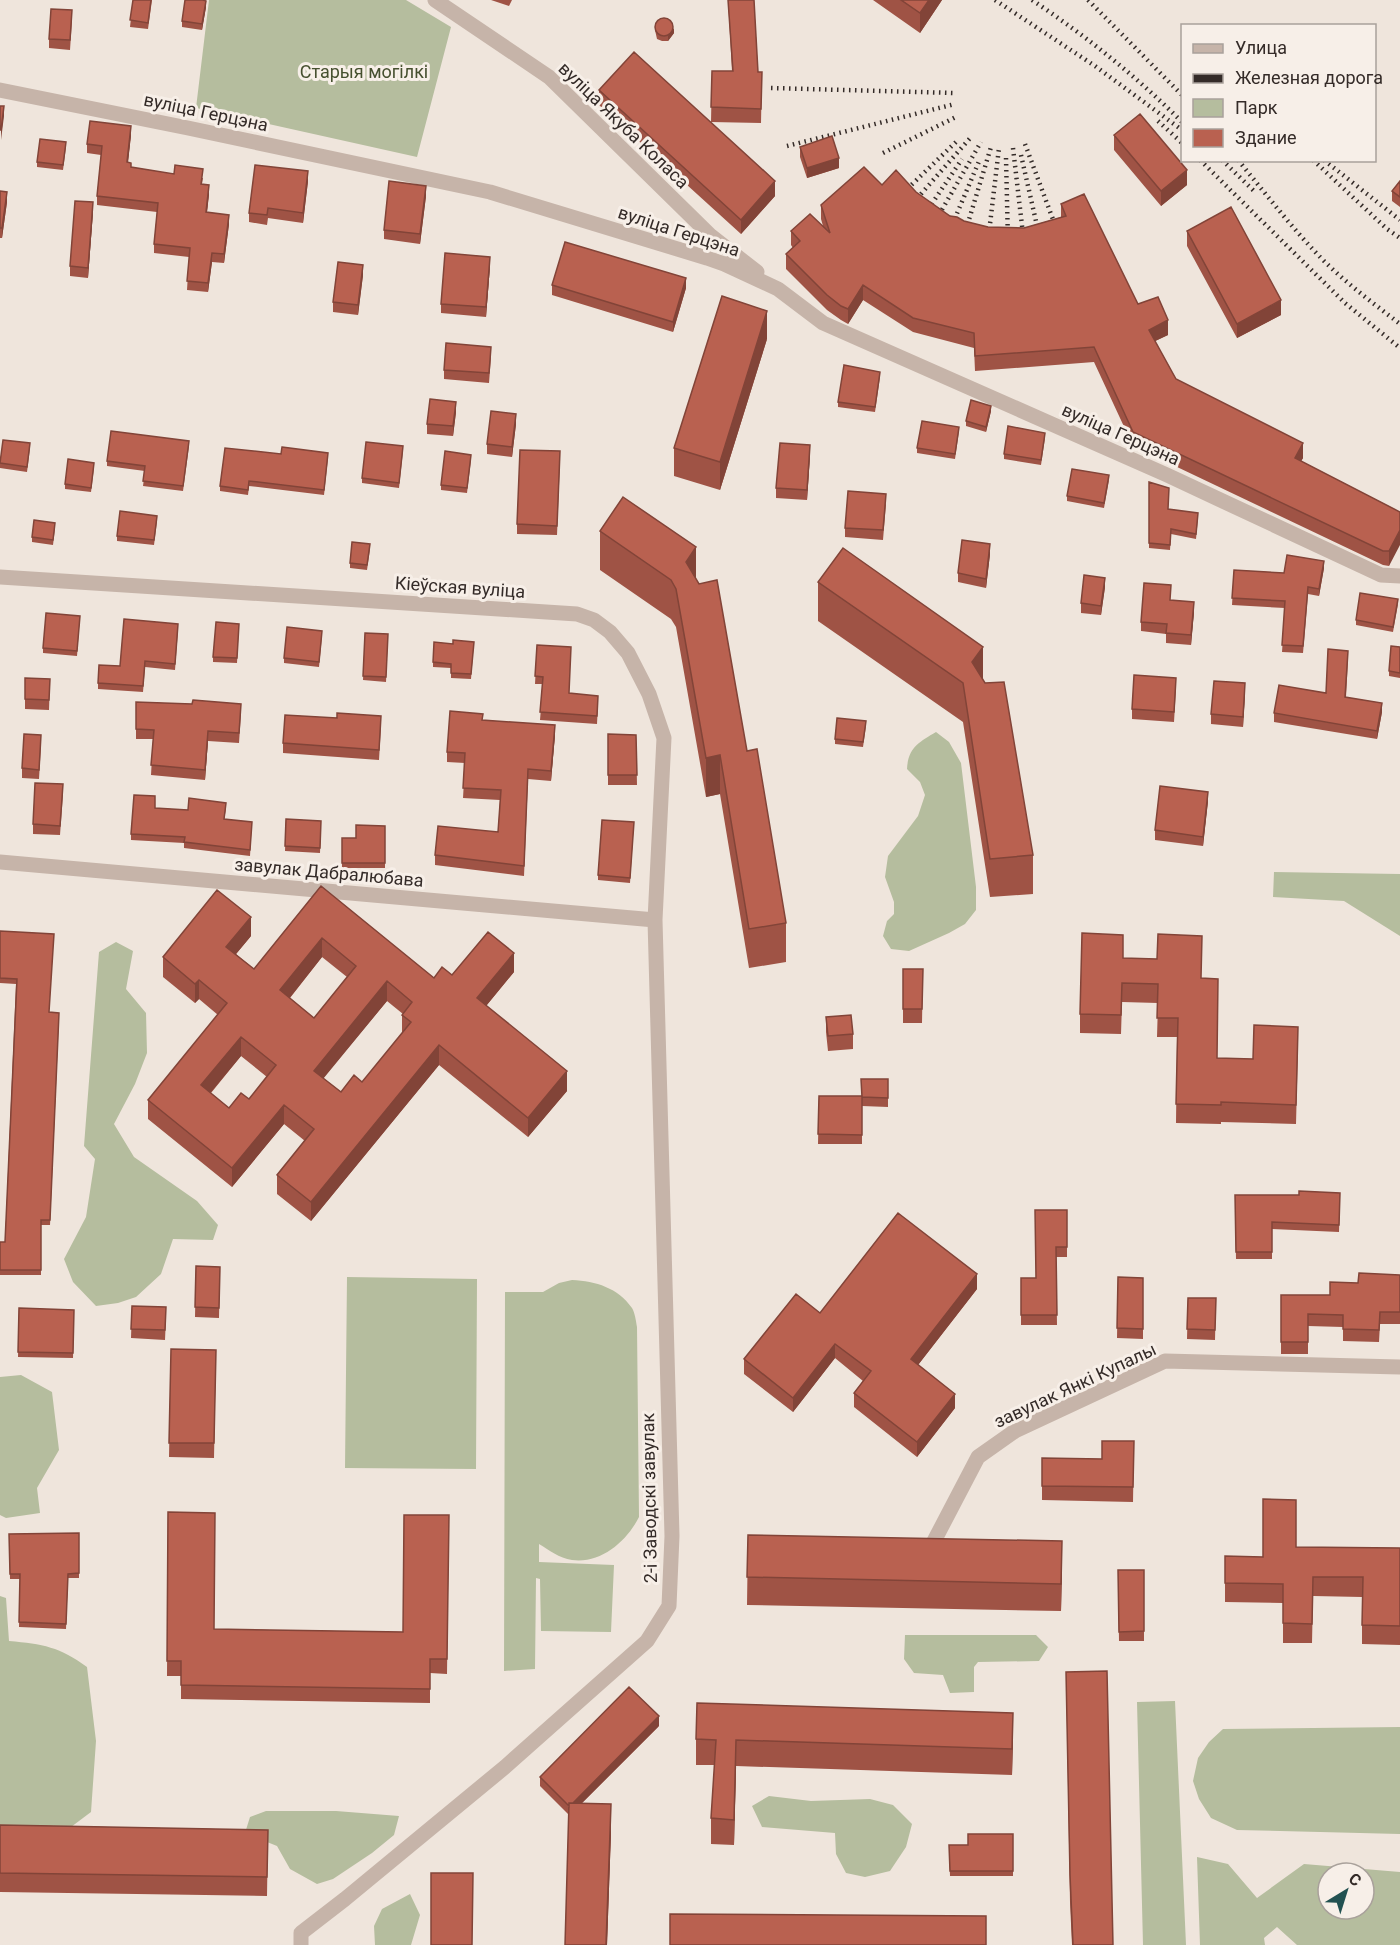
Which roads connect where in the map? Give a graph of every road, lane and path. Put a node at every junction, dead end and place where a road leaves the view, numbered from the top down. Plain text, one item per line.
1 (435, 0) edge
2 (0, 90) edge
3 (778, 290) junction
4 (1400, 576) edge
5 (0, 577) edge
6 (0, 862) edge
7 (655, 920) junction
8 (1400, 1366) edge
9 (932, 1545) edge
10 (301, 1945) edge

1 - 3 street, вуліца Якуба Коласа
2 - 3 street, вуліца Герцэна
3 - 4 street, вуліца Герцэна
5 - 7 street, Кіеўская вуліца
6 - 7 street, завулак Дабралюбава
7 - 10 street, 2-і Заводскі завулак
8 - 9 street, завулак Янкі Купалы

